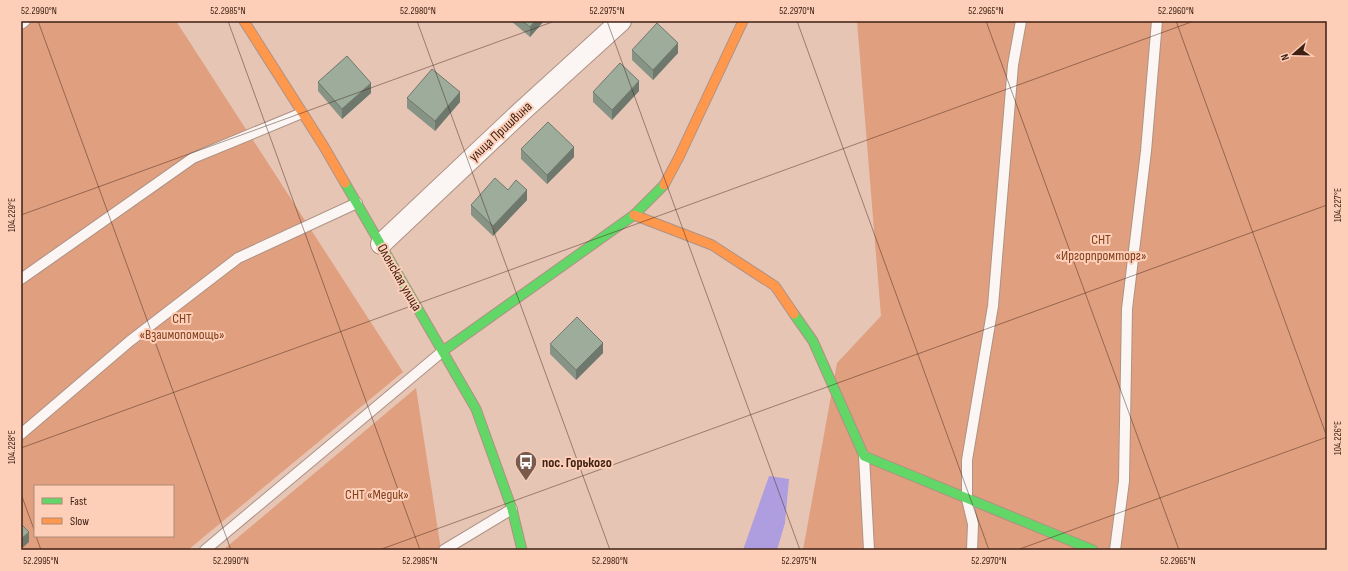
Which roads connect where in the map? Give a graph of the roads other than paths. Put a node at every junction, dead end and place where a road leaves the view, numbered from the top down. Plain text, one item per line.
1 (25, 21) edge
2 (244, 21) edge
3 (621, 21) edge
4 (743, 21) edge
5 (1021, 21) edge
6 (1157, 21) edge
7 (21, 24) edge
8 (302, 113) junction
9 (357, 203) junction
10 (634, 215) junction
11 (381, 244) junction
12 (21, 279) edge
13 (443, 351) junction
14 (21, 434) edge
15 (864, 456) junction
16 (967, 499) junction
17 (512, 509) junction
18 (205, 550) edge
19 (444, 550) edge
20 (522, 550) edge
21 (869, 550) edge
22 (972, 550) edge
23 (1093, 550) edge
24 (1115, 550) edge

1 - 7 lane
2 - 8 street, Олонская улица
3 - 11 street, улица Пришвина
4 - 10 street
5 - 16 lane
6 - 24 lane
8 - 9 street, Олонская улица
8 - 12 lane
9 - 11 street, Олонская улица
9 - 14 lane
10 - 13 street
10 - 15 street
11 - 13 street, Олонская улица
13 - 17 street, Олонская улица
13 - 18 lane
15 - 16 street
15 - 21 lane
16 - 22 lane
16 - 23 street
17 - 19 lane
17 - 20 street, Олонская улица

